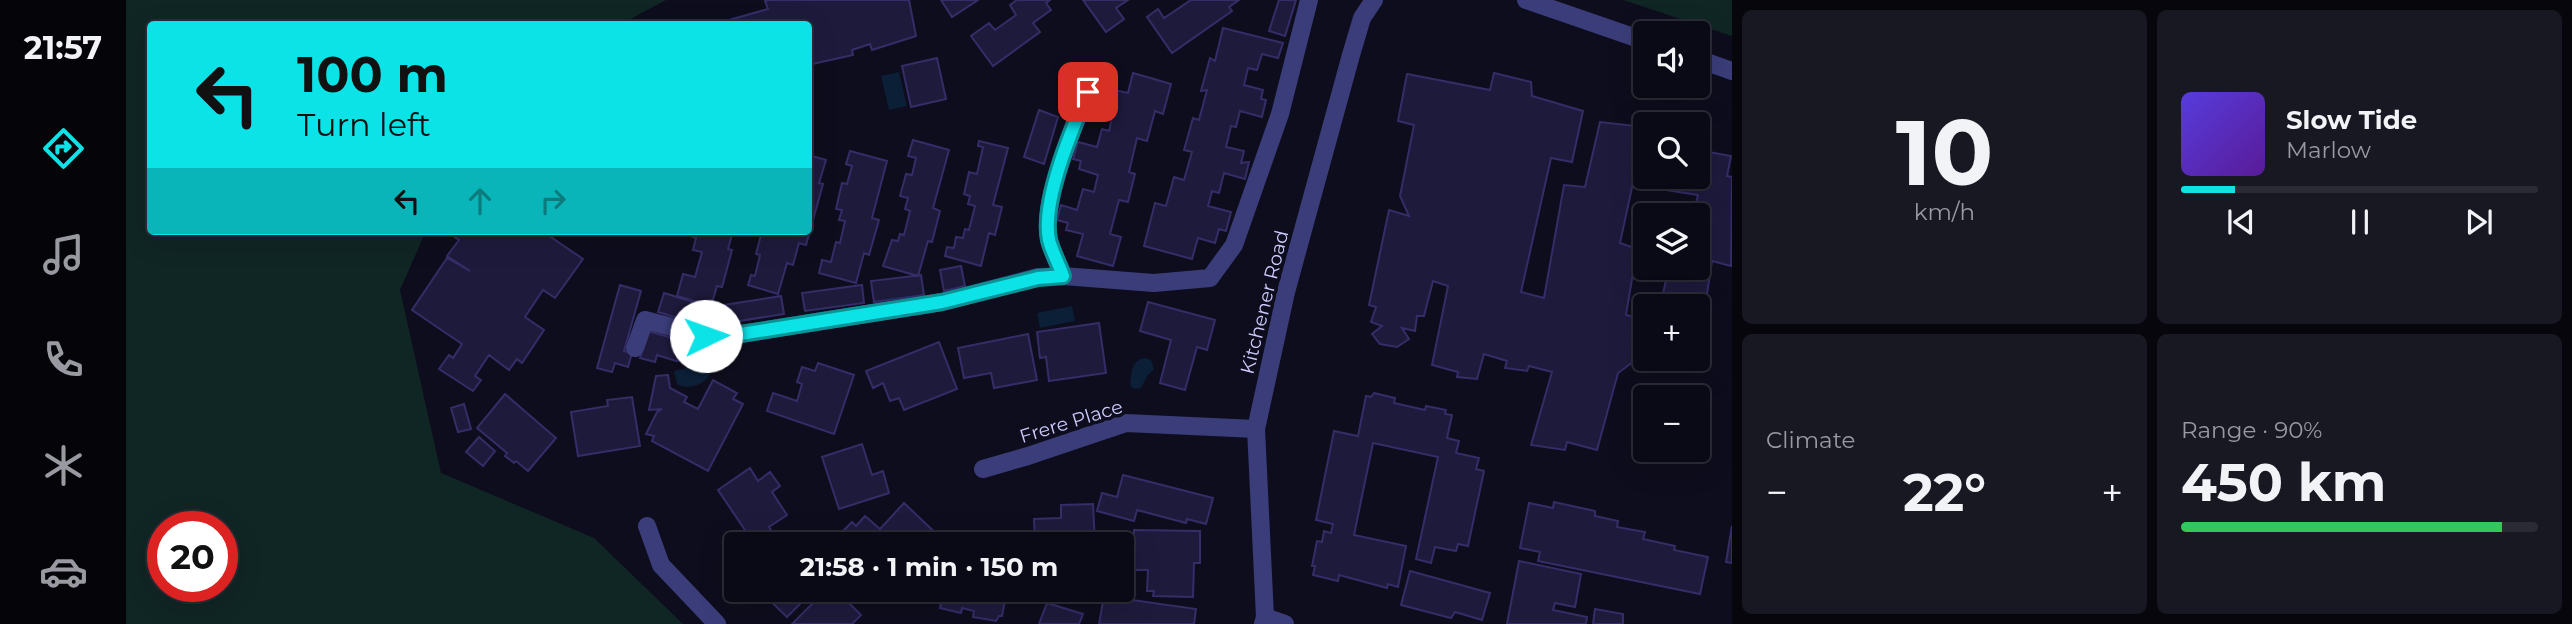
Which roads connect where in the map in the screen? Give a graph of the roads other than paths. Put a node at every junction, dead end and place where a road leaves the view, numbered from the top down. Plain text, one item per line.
1 (1309, 0) edge
2 (1374, 0) edge
3 (1526, 0) edge
4 (1633, 37) edge
5 (1710, 64) edge
6 (1732, 71) edge
7 (1088, 92) dead end
8 (1063, 276) junction
9 (635, 348) dead end
10 (1256, 429) junction
11 (983, 468) dead end
12 (647, 526) dead end
13 (1264, 620) edge
14 (717, 624) edge
15 (1285, 624) edge

1 - 8 street
2 - 10 street, Kitchener Road
3 - 4 street
5 - 6 street
7 - 8 street
8 - 9 street
10 - 11 street, Frere Place
10 - 13 street, Kitchener Road
12 - 14 street
13 - 15 street

